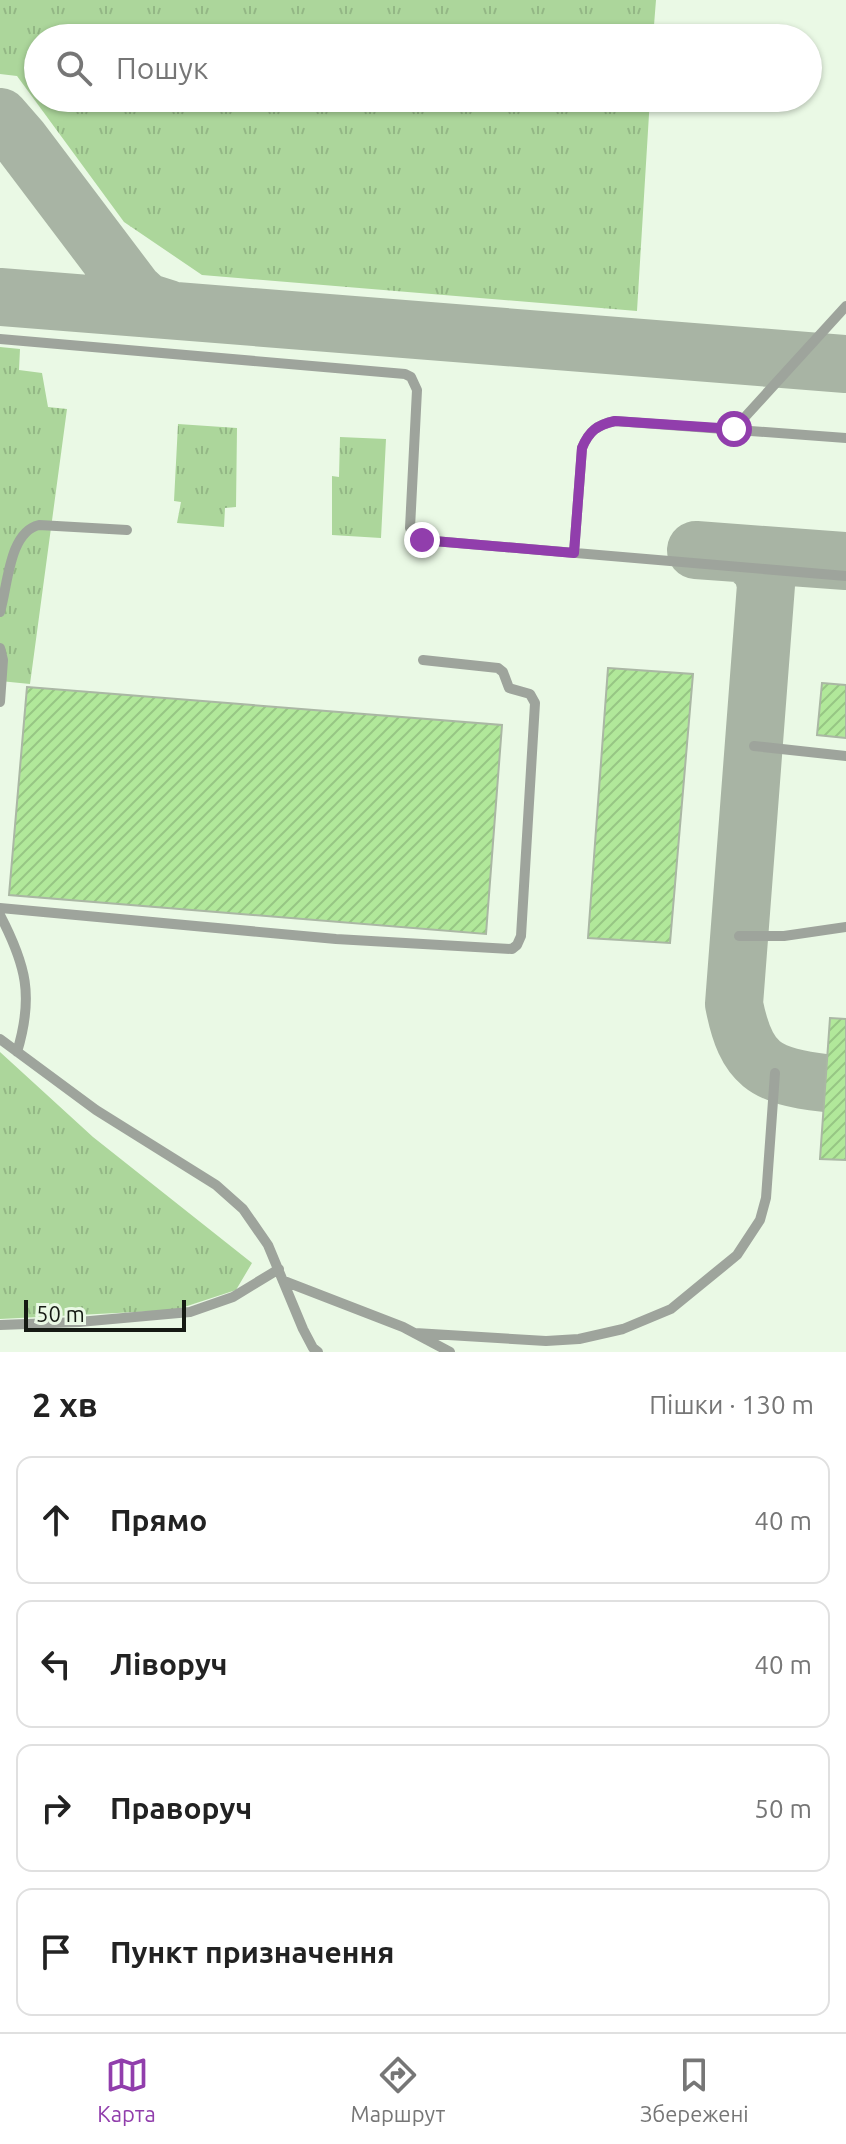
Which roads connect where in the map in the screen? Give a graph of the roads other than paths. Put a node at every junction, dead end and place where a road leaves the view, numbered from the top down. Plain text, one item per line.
1 (846, 306) edge
2 (0, 339) edge
3 (734, 429) junction
4 (846, 438) edge
5 (127, 530) dead end
6 (574, 553) junction
7 (846, 576) edge
8 (0, 612) edge
9 (0, 648) edge
10 (423, 660) dead end
11 (0, 702) edge
12 (754, 746) dead end
13 (846, 756) edge
14 (0, 908) edge
15 (0, 915) edge
16 (846, 927) edge
17 (739, 936) dead end
18 (0, 1039) edge
19 (17, 1052) junction
20 (775, 1073) dead end
21 (279, 1269) junction
22 (284, 1281) junction
23 (0, 1325) edge
24 (415, 1333) junction
25 (318, 1352) edge
26 (450, 1352) edge

1 - 3 lane
2 - 6 lane
3 - 4 lane
3 - 6 lane
5 - 8 lane
6 - 7 lane
9 - 11 lane
10 - 14 lane
12 - 13 lane
15 - 19 lane
16 - 17 lane
18 - 19 lane
19 - 21 lane
20 - 24 lane
21 - 22 lane
21 - 23 lane
22 - 24 lane
22 - 25 lane
24 - 26 lane

